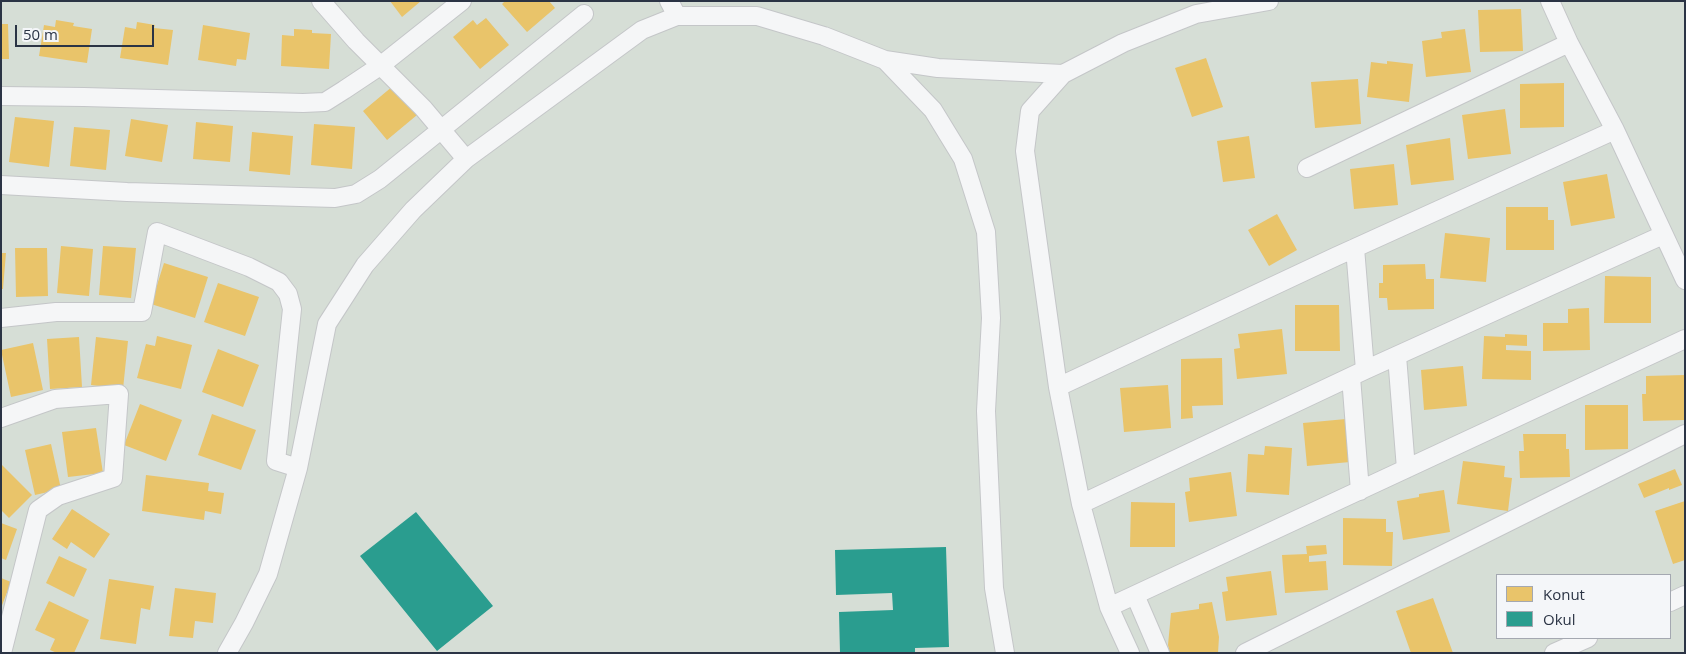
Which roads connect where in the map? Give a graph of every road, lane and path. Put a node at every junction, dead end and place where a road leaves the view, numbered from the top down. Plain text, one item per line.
1 (462, 1) edge
2 (1269, 1) edge
3 (1550, 1) edge
4 (329, 4) edge
5 (673, 9) edge
6 (584, 14) dead end
7 (1569, 43) junction
8 (886, 60) junction
9 (380, 66) junction
10 (1063, 74) junction
11 (1, 96) edge
12 (440, 129) junction
13 (1615, 130) junction
14 (466, 159) junction
15 (1308, 168) dead end
16 (1, 185) edge
17 (1663, 235) junction
18 (1355, 248) junction
19 (1685, 280) edge
20 (1, 318) edge
21 (1685, 339) edge
22 (1397, 356) junction
23 (1358, 374) junction
24 (1058, 387) junction
25 (1, 418) edge
26 (1685, 434) edge
27 (298, 468) junction
28 (1406, 469) junction
29 (1360, 491) junction
30 (1081, 504) junction
31 (1135, 595) junction
32 (1685, 595) edge
33 (1671, 602) edge
34 (1109, 607) junction
35 (1587, 639) edge
36 (1574, 649) edge
37 (2, 653) edge
38 (227, 653) edge
39 (1005, 653) edge
40 (1130, 653) edge
41 (1160, 653) edge
42 (1245, 653) edge
43 (1554, 653) edge

1 - 9 street
2 - 10 street
3 - 7 street
4 - 9 street
5 - 8 street
5 - 14 street
6 - 12 street
7 - 13 street
7 - 15 street
8 - 10 street
8 - 39 street
9 - 11 street
9 - 12 street
10 - 24 street
12 - 14 street
12 - 16 street
13 - 17 street
13 - 18 street
14 - 27 street
17 - 19 street
17 - 22 street
18 - 23 street
18 - 24 street
20 - 27 street
21 - 28 street
22 - 23 street
22 - 28 street
23 - 29 street
23 - 30 street
24 - 30 street
25 - 37 street
26 - 42 street
27 - 38 street
28 - 29 street
29 - 31 street
30 - 34 street
31 - 34 street
31 - 41 street
32 - 33 street
34 - 40 street
35 - 36 street
36 - 43 street

